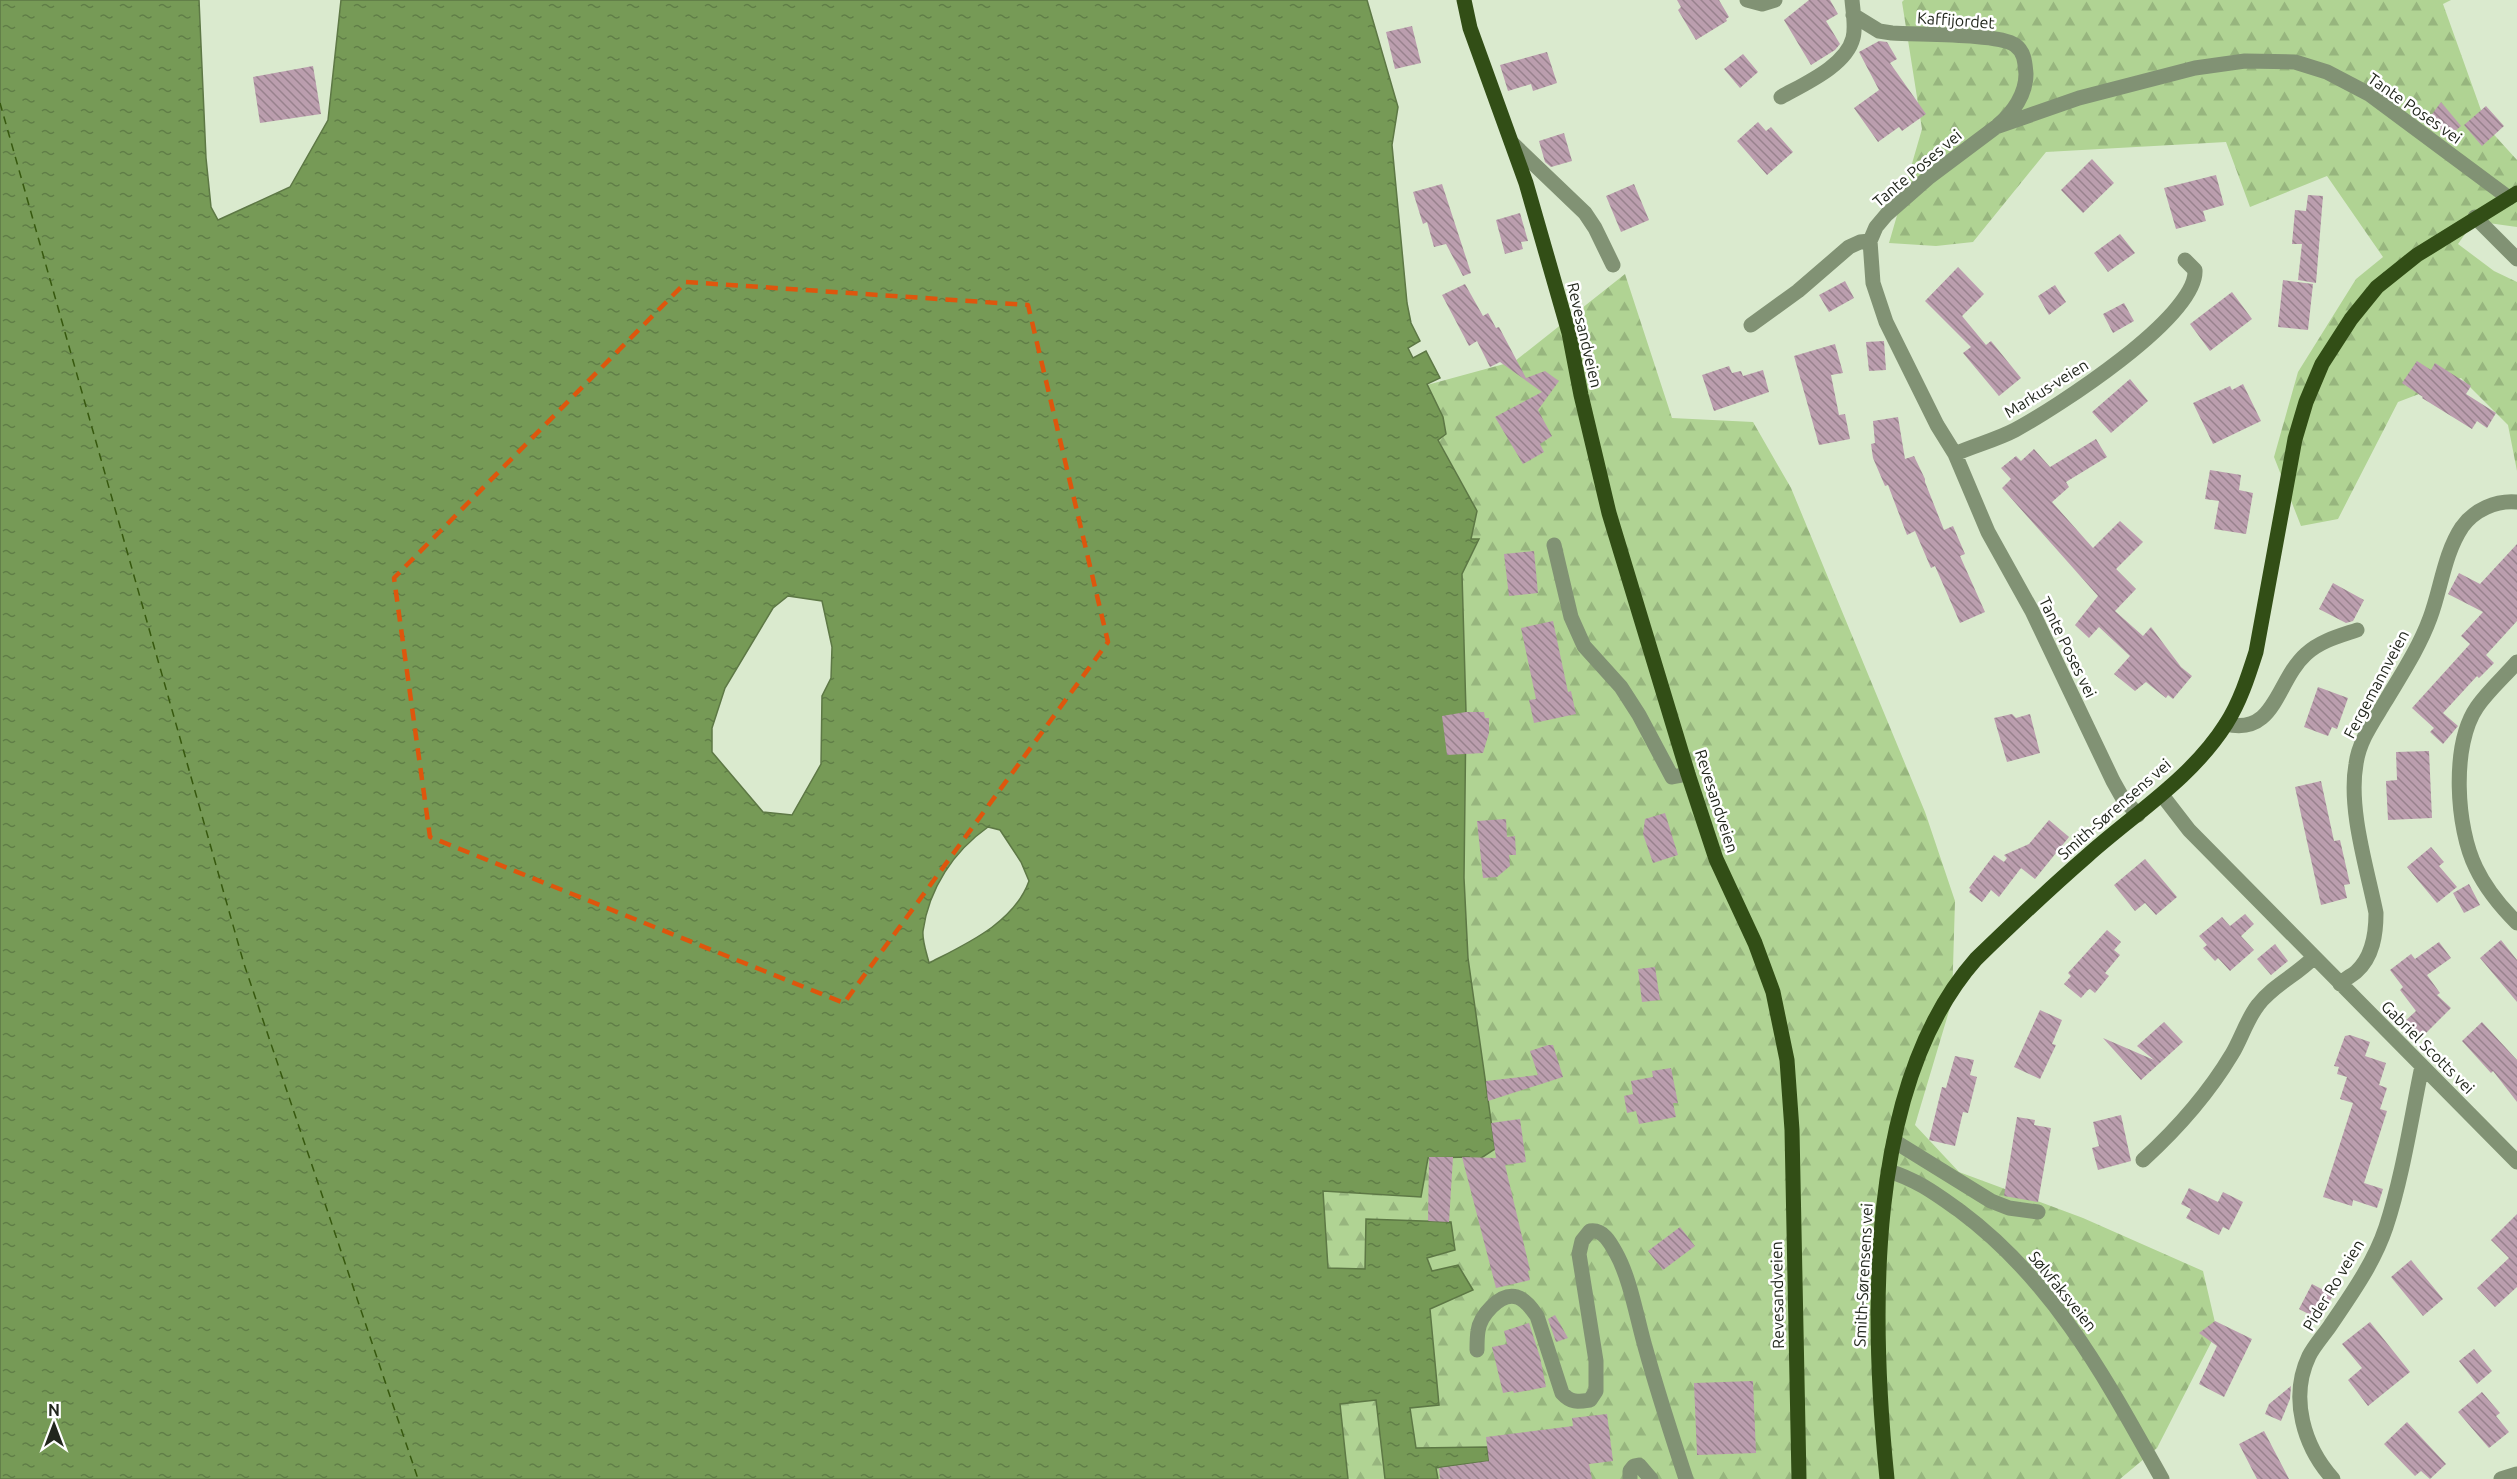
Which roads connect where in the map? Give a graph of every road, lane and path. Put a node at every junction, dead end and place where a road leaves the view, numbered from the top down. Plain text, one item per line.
1 (1464, 0) edge
2 (1747, 0) edge
3 (1775, 0) edge
4 (1853, 8) edge
5 (1781, 97) dead end
6 (1996, 127) junction
7 (1513, 144) junction
8 (2513, 195) edge
9 (2475, 217) junction
10 (1870, 241) junction
11 (2517, 259) edge
12 (2185, 260) dead end
13 (1613, 265) dead end
14 (1751, 325) dead end
15 (1956, 454) junction
16 (2517, 502) edge
17 (1554, 545) dead end
18 (2356, 630) dead end
19 (2517, 662) edge
20 (2226, 724) junction
21 (1688, 774) junction
22 (2162, 795) junction
23 (2138, 815) junction
24 (2517, 923) edge
25 (2314, 957) junction
26 (2340, 984) junction
27 (2422, 1066) junction
28 (1894, 1141) junction
29 (2143, 1160) dead end
30 (2517, 1162) edge
31 (1888, 1171) junction
32 (2038, 1212) dead end
33 (1477, 1350) dead end
34 (2517, 1474) edge
35 (1630, 1479) edge
36 (1651, 1479) edge
37 (1686, 1479) edge
38 (1800, 1479) edge
39 (1887, 1479) edge
40 (2162, 1479) edge
41 (2333, 1479) edge
42 (2501, 1479) edge

1 - 7 main road, Revesandveien
2 - 3 street
4 - 5 street
4 - 6 street, Kaffijordet
6 - 8 street, Tante Poses vei
6 - 10 street, Tante Poses vei
7 - 13 street, Revesandveien
7 - 21 main road, Revesandveien
8 - 9 main road, Smith-Sørensens vei
9 - 11 street
9 - 20 main road, Smith-Sørensens vei
10 - 14 street
10 - 15 street, Tante Poses vei
12 - 15 street, Markus-veien
15 - 23 street, Tante Poses vei
16 - 26 street, Fergemannveien
17 - 21 street
18 - 20 street
19 - 24 street
20 - 22 main road, Smith-Sørensens vei
21 - 38 main road, Revesandveien
22 - 23 main road, Smith-Sørensens vei
22 - 25 street, Gabriel Scotts vei
23 - 28 main road, Smith-Sørensens vei
25 - 26 street, Gabriel Scotts vei
25 - 29 street
26 - 27 street, Gabriel Scotts vei
27 - 30 street, Gabriel Scotts vei
27 - 41 street, Pider Ro veien
28 - 31 main road, Smith-Sørensens vei
28 - 32 street
31 - 39 main road, Smith-Sørensens vei
31 - 40 street, Sølvfaksveien
33 - 37 street
34 - 42 street
35 - 36 street

